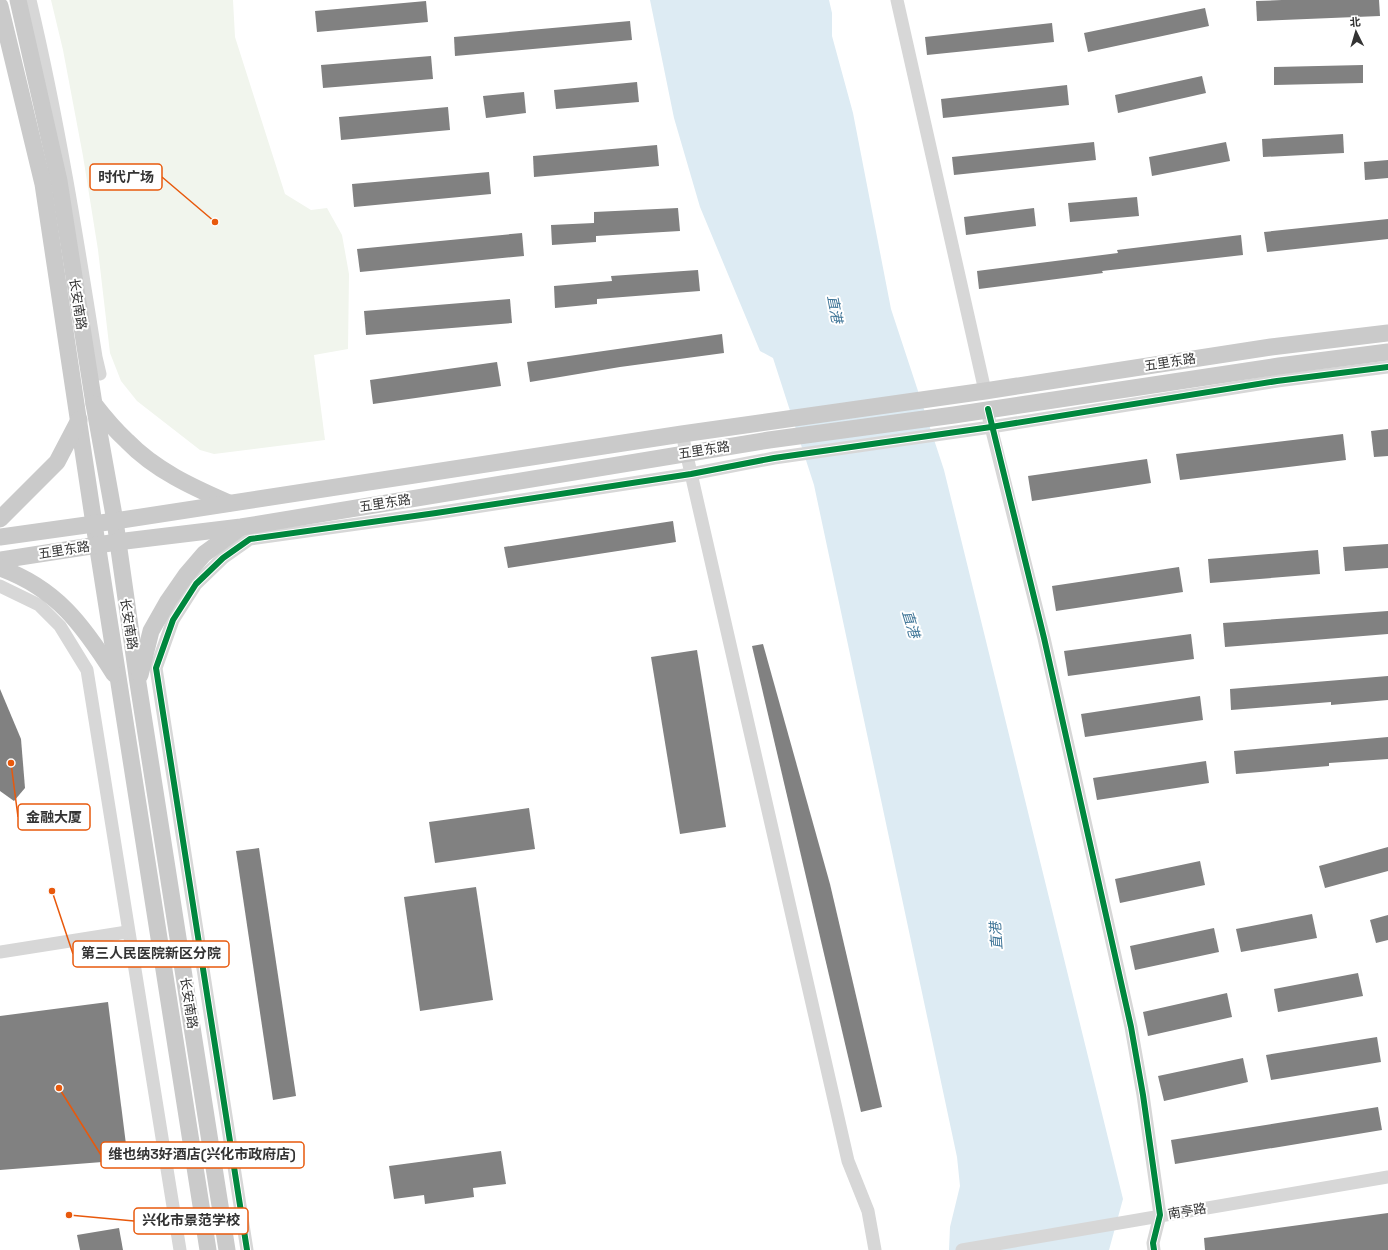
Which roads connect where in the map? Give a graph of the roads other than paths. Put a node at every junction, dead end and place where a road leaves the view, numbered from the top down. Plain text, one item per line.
1 (18, 0) edge
2 (30, 0) edge
3 (897, 0) edge
4 (0, 6) edge
5 (1388, 333) edge
6 (1388, 352) edge
7 (1388, 367) edge
8 (100, 374) dead end
9 (985, 391) junction
10 (94, 404) junction
11 (988, 409) junction
12 (78, 420) junction
13 (957, 423) junction
14 (991, 427) junction
15 (682, 434) junction
16 (686, 453) junction
17 (691, 474) junction
18 (229, 503) junction
19 (0, 519) edge
20 (115, 521) junction
21 (94, 524) junction
22 (241, 527) junction
23 (0, 537) edge
24 (117, 542) junction
25 (97, 545) junction
26 (0, 560) edge
27 (0, 568) edge
28 (0, 586) edge
29 (118, 680) junction
30 (138, 683) junction
31 (127, 932) junction
32 (0, 952) edge
33 (1388, 1177) edge
34 (1160, 1215) junction
35 (180, 1250) edge
36 (208, 1250) edge
37 (228, 1250) edge
38 (248, 1250) edge
39 (875, 1250) edge
40 (962, 1250) edge
41 (1154, 1250) edge

1 - 10 main road, 长安南路
2 - 8 street
3 - 9 street
4 - 12 main road, 长安南路
5 - 9 main road, 五里东路
6 - 11 main road, 五里东路
7 - 14 street
9 - 15 main road, 五里东路
10 - 18 main road
10 - 20 main road, 长安南路
11 - 13 main road, 五里东路
11 - 14 street
12 - 19 main road
12 - 21 main road, 长安南路
13 - 14 street
13 - 16 main road, 五里东路
13 - 17 street
14 - 34 street
15 - 16 street
15 - 18 main road, 五里东路
16 - 17 street
16 - 22 main road, 五里东路
17 - 38 street
17 - 39 street
18 - 20 main road, 五里东路
20 - 21 main road, 五里东路
20 - 24 main road, 长安南路
21 - 23 main road, 五里东路
21 - 25 main road, 长安南路
22 - 24 main road, 五里东路
22 - 30 main road
24 - 25 main road, 五里东路
24 - 30 main road, 长安南路
25 - 26 main road, 五里东路
25 - 29 main road, 长安南路
27 - 29 main road
28 - 31 street
29 - 36 main road, 长安南路
30 - 37 main road, 长安南路
31 - 32 street
31 - 35 street
33 - 34 street, 南亭路
34 - 40 street, 南亭路
34 - 41 street

